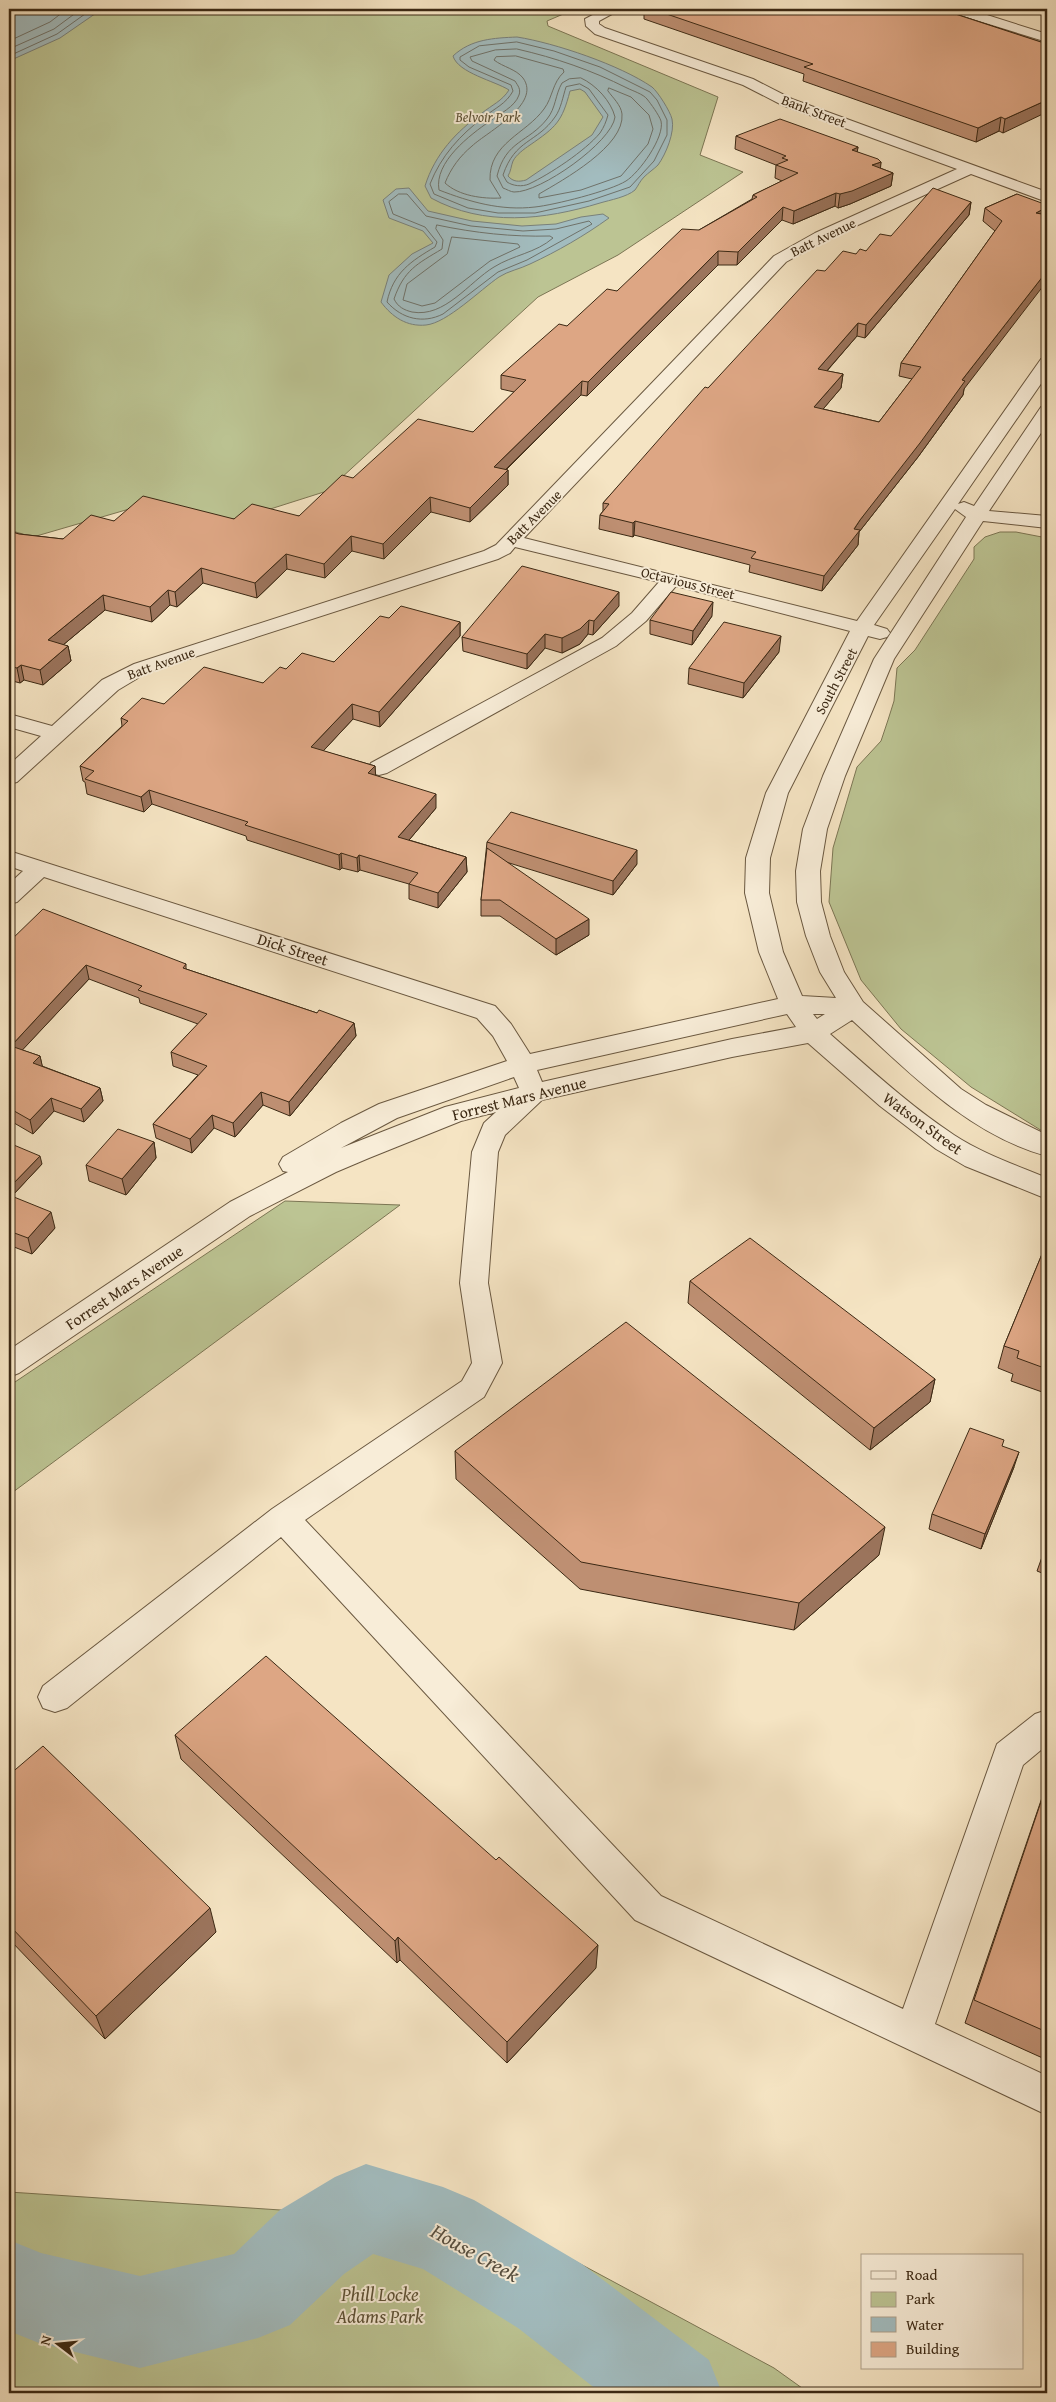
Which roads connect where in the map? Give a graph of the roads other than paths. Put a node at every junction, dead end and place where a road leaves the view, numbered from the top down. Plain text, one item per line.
1 (579, 9) edge
2 (614, 9) edge
3 (955, 9) edge
4 (594, 19) junction
5 (1047, 38) edge
6 (971, 169) junction
7 (1045, 196) edge
8 (1047, 363) edge
9 (1047, 411) edge
10 (951, 500) junction
11 (982, 507) junction
12 (1047, 522) edge
13 (513, 541) junction
14 (672, 579) junction
15 (862, 628) junction
16 (896, 638) junction
17 (9, 720) edge
18 (56, 734) junction
19 (379, 768) dead end
20 (9, 778) edge
21 (9, 858) edge
22 (40, 868) junction
23 (9, 897) edge
24 (793, 1004) junction
25 (854, 1008) junction
26 (813, 1033) junction
27 (522, 1065) junction
28 (534, 1093) junction
29 (1047, 1146) edge
30 (1043, 1182) edge
31 (240, 1209) junction
32 (9, 1365) edge
33 (283, 1518) junction
34 (54, 1697) dead end
35 (1047, 1725) edge
36 (913, 2033) junction
37 (1047, 2096) edge

1 - 4 street, Bank Street
2 - 4 street
3 - 5 street
4 - 6 street, Bank Street
6 - 7 street, Bank Street
6 - 13 street, Batt Avenue
8 - 10 street, South Street
9 - 11 street, South Street
10 - 11 street
10 - 15 street, South Street
11 - 12 street
11 - 16 street, South Street
13 - 14 street, Octavious Street
13 - 18 street, Batt Avenue
14 - 15 street, Octavious Street
14 - 19 street
15 - 16 street, Octavious Street
15 - 24 street, South Street
16 - 25 street, South Street
17 - 18 street
18 - 20 street, Batt Avenue
21 - 22 street, Dick Street
22 - 23 street
22 - 27 street, Dick Street
24 - 25 street, Forrest Mars Avenue
24 - 26 street, South Street
24 - 27 street, Forrest Mars Avenue
25 - 26 street
25 - 29 street
26 - 28 street, Forrest Mars Avenue
26 - 30 street, Watson Street
27 - 28 street, Dick Street
27 - 31 street, Forrest Mars Avenue
28 - 31 street, Forrest Mars Avenue
28 - 33 street
31 - 32 street, Forrest Mars Avenue
33 - 34 street
33 - 36 street
35 - 36 street
36 - 37 street

